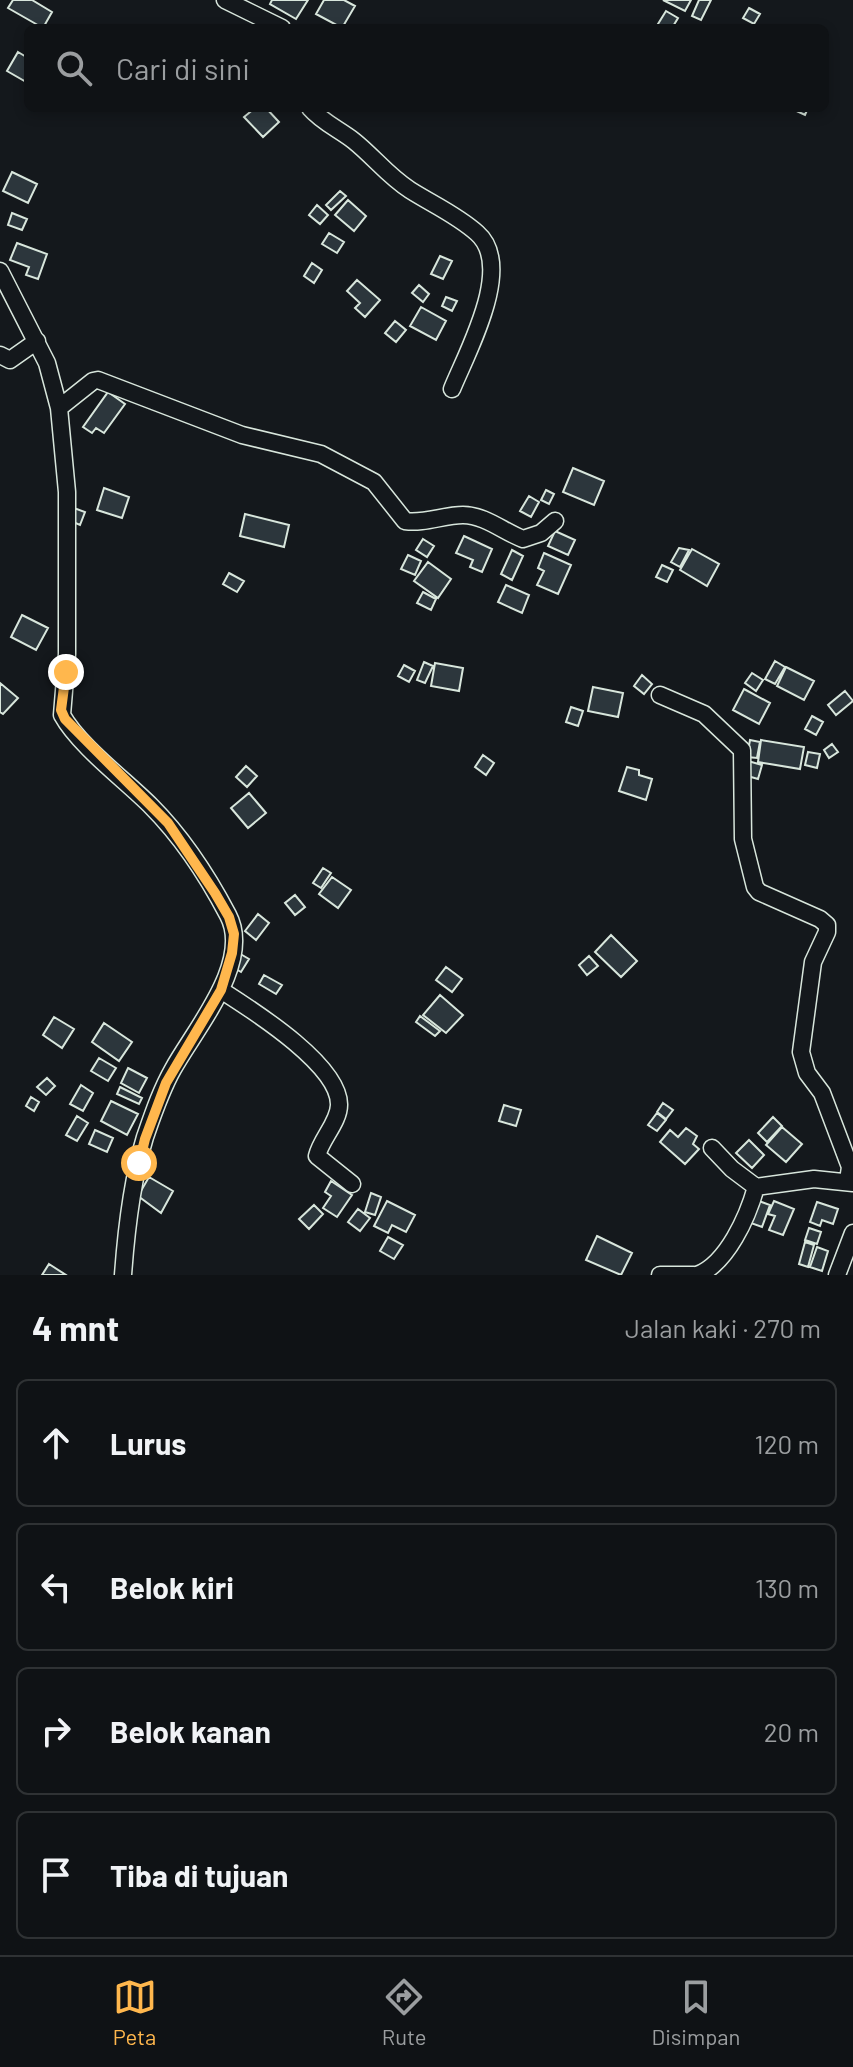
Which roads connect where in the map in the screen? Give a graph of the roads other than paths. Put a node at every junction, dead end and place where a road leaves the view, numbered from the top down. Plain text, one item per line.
1 (225, 0) edge
2 (274, 24) edge
3 (315, 112) edge
4 (0, 271) edge
5 (4, 290) edge
6 (37, 341) junction
7 (0, 355) edge
8 (452, 389) dead end
9 (59, 408) junction
10 (555, 521) dead end
11 (660, 695) dead end
12 (221, 990) junction
13 (712, 1148) dead end
14 (850, 1182) edge
15 (352, 1184) dead end
16 (756, 1187) junction
17 (853, 1233) edge
18 (122, 1273) edge
19 (660, 1275) edge
20 (696, 1275) edge
21 (837, 1275) edge

1 - 2 street
3 - 8 street
4 - 5 street
5 - 6 street
6 - 7 street
6 - 9 street
9 - 10 street
9 - 12 street
11 - 14 street
12 - 15 street
12 - 18 street
13 - 16 street
14 - 16 street
16 - 20 street
17 - 21 street
19 - 20 street

